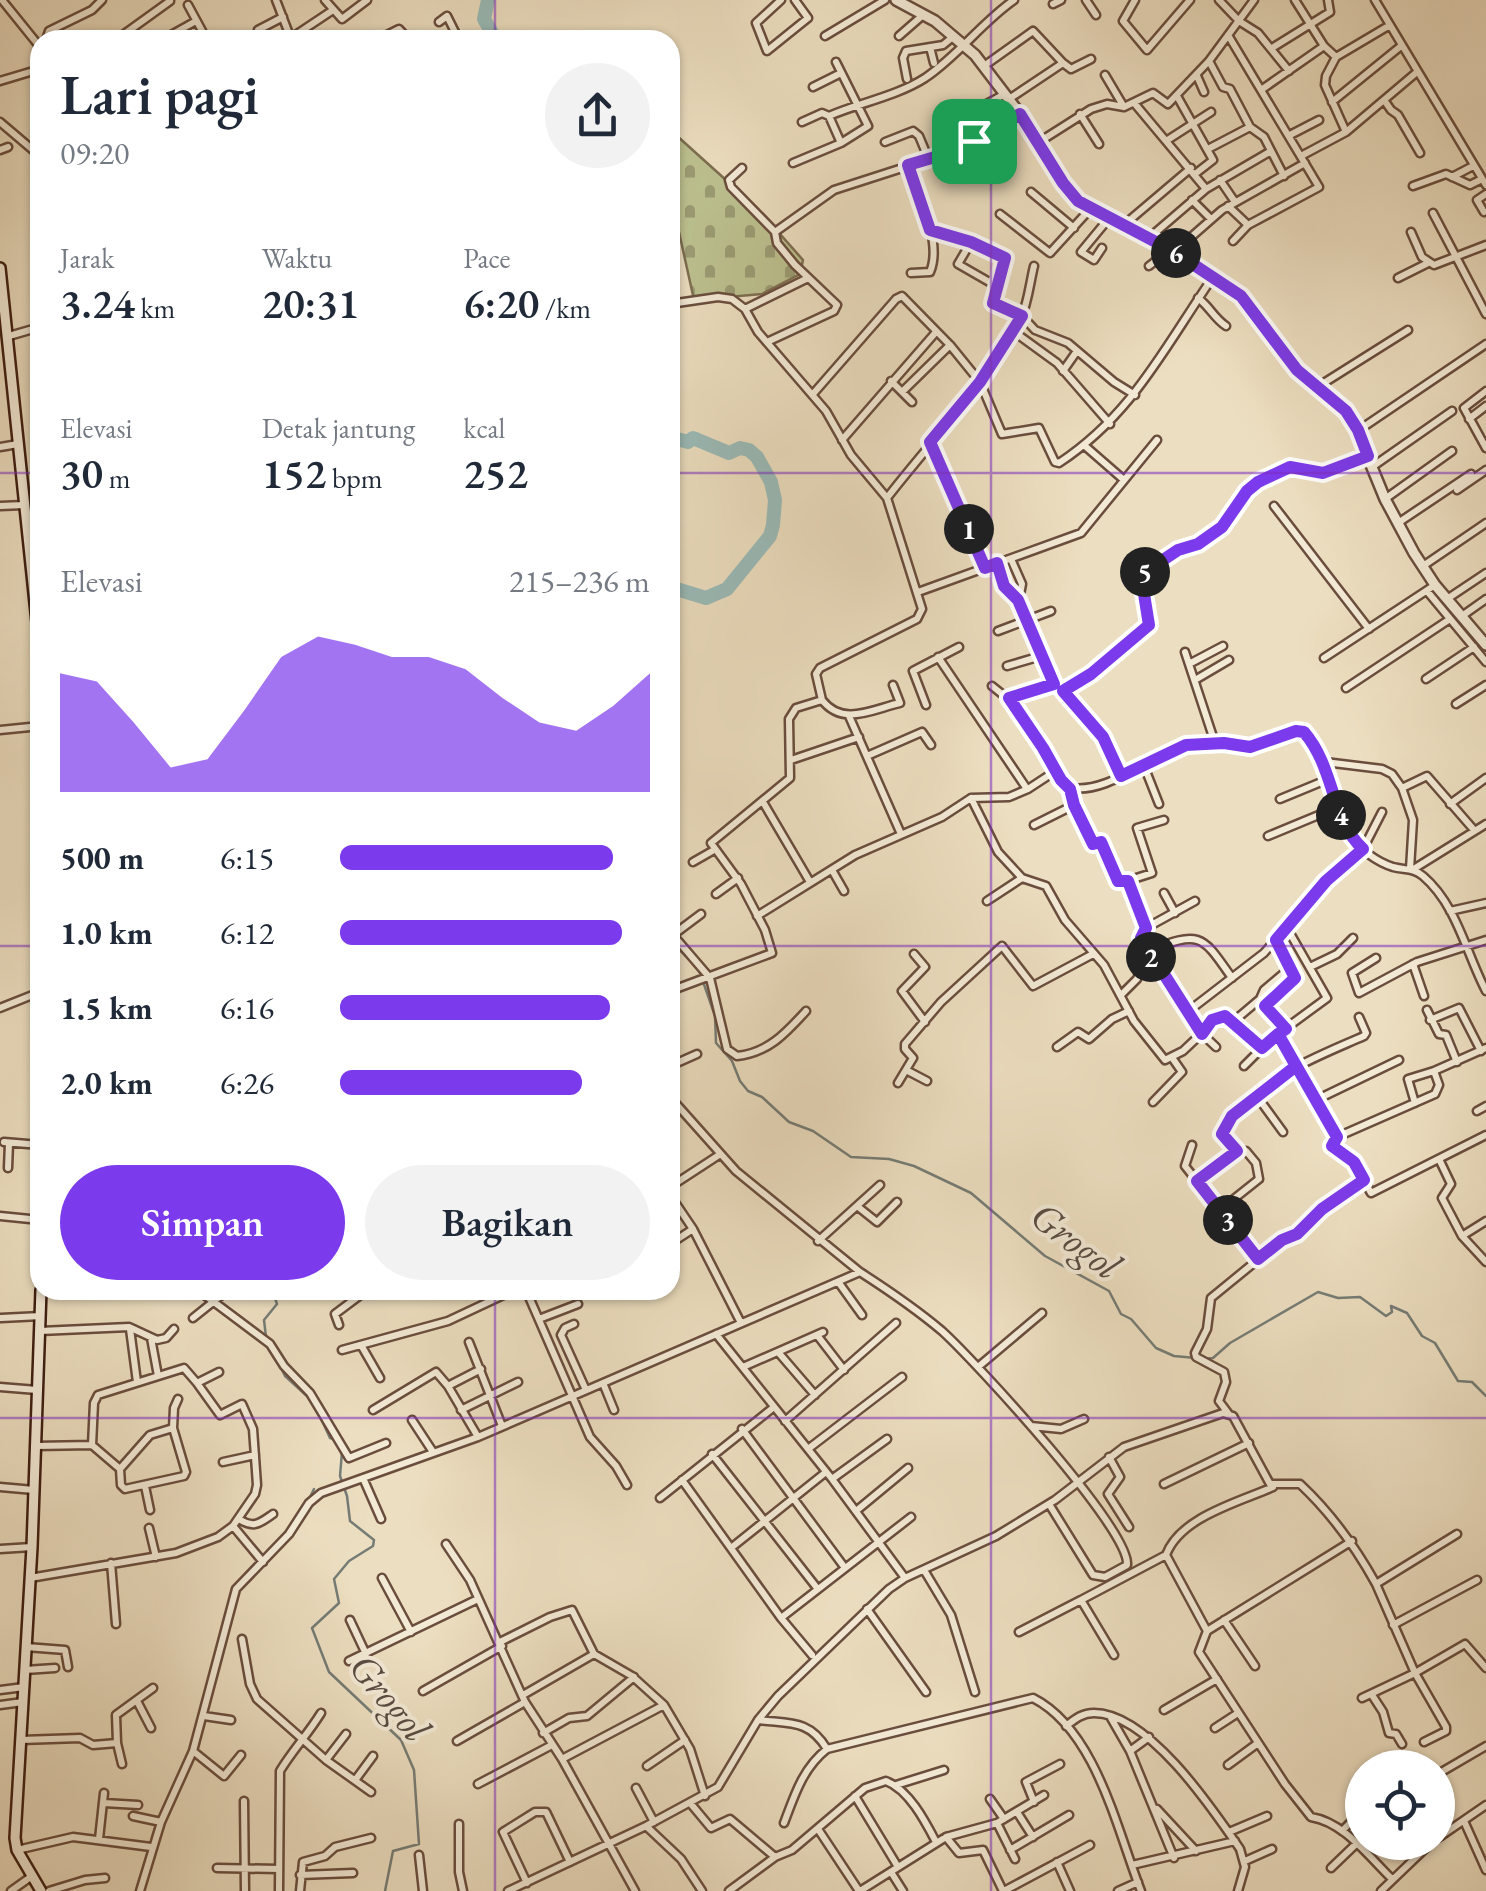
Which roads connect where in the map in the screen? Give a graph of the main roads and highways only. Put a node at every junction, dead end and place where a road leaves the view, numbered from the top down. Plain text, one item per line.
1 (896, 0) edge
2 (0, 268) edge
3 (0, 276) edge
4 (2, 310) edge
5 (30, 555) edge
6 (1486, 645) edge
7 (41, 1300) edge
8 (42, 1891) edge

1 - 6 main road
2 - 3 main road
3 - 4 main road
4 - 5 main road
7 - 8 main road

